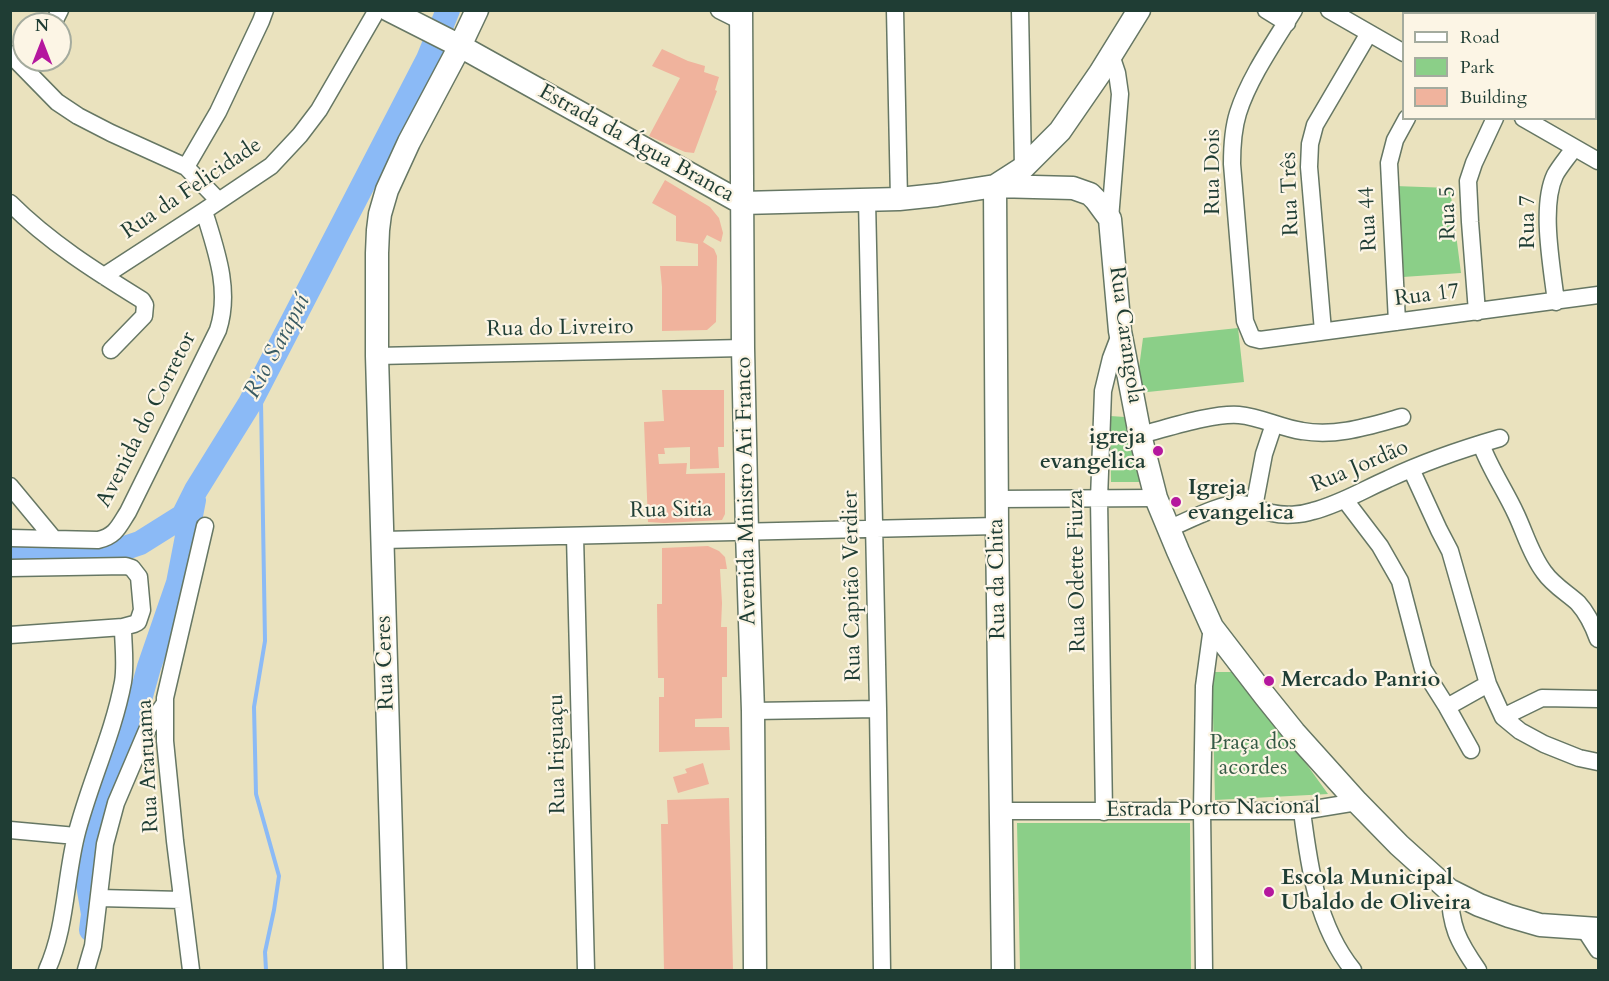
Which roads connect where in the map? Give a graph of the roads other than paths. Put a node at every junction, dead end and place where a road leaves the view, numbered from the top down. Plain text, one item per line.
1 (265, 10) edge
2 (377, 10) edge
3 (477, 10) edge
4 (719, 10) edge
5 (895, 10) edge
6 (1020, 10) edge
7 (1139, 10) edge
8 (1266, 10) edge
9 (1329, 10) edge
10 (396, 12) edge
11 (741, 16) edge
12 (1290, 17) edge
13 (1369, 33) junction
14 (453, 43) junction
15 (1402, 52) edge
16 (1111, 55) junction
17 (34, 72) edge
18 (1406, 120) edge
19 (1494, 120) edge
20 (1526, 120) edge
21 (1574, 148) junction
22 (1599, 161) edge
23 (186, 167) junction
24 (1023, 168) junction
25 (995, 186) junction
26 (899, 199) junction
27 (867, 200) junction
28 (219, 201) junction
29 (10, 203) edge
30 (742, 203) junction
31 (204, 212) junction
32 (1110, 219) junction
33 (104, 276) junction
34 (1599, 295) edge
35 (1556, 302) junction
36 (1477, 312) junction
37 (1396, 322) junction
38 (1323, 331) junction
39 (1120, 332) junction
40 (1260, 340) joint
41 (743, 348) junction
42 (111, 350) dead end
43 (377, 356) junction
44 (1402, 417) dead end
45 (1274, 424) junction
46 (1140, 435) junction
47 (1500, 438) dead end
48 (1481, 444) junction
49 (1411, 469) junction
50 (10, 486) edge
51 (1156, 498) junction
52 (997, 499) junction
53 (1099, 499) junction
54 (1346, 500) junction
55 (1254, 507) junction
56 (205, 526) dead end
57 (997, 526) junction
58 (874, 529) junction
59 (1168, 529) junction
60 (747, 532) junction
61 (575, 536) junction
62 (10, 538) edge
63 (54, 539) junction
64 (383, 540) junction
65 (10, 568) edge
66 (123, 627) junction
67 (1212, 627) junction
68 (10, 635) edge
69 (1599, 639) edge
70 (1488, 684) junction
71 (1599, 699) edge
72 (165, 703) junction
73 (1447, 707) junction
74 (878, 709) junction
75 (753, 711) junction
76 (1503, 717) junction
77 (1471, 750) dead end
78 (1599, 762) edge
79 (1357, 802) junction
80 (1001, 811) junction
81 (1202, 811) junction
82 (1302, 811) junction
83 (1104, 812) junction
84 (10, 830) edge
85 (76, 836) junction
86 (1449, 890) junction
87 (99, 898) junction
88 (182, 900) junction
89 (1592, 929) edge
90 (1599, 950) edge
91 (47, 970) edge
92 (86, 970) edge
93 (191, 970) edge
94 (395, 970) edge
95 (586, 970) edge
96 (755, 970) edge
97 (882, 970) edge
98 (1003, 970) edge
99 (1204, 970) edge
100 (1353, 970) edge
101 (1478, 970) edge

1 - 23 street
2 - 28 street, Rua da Felicidade
3 - 14 street, Rua Ceres
4 - 11 street
5 - 26 street
6 - 24 street
7 - 16 street, Estrada da Água Branca
8 - 12 street
9 - 13 street
10 - 14 street, Estrada da Água Branca
11 - 30 street, Avenida Ministro Ari Franco
12 - 40 street, Rua Dois
13 - 15 street
13 - 38 street, Rua Três
14 - 30 street, Estrada da Água Branca
14 - 43 street, Rua Ceres
16 - 24 street, Estrada da Água Branca
16 - 32 street
17 - 23 street
18 - 37 street, Rua 44
19 - 36 street, Rua 5
20 - 21 street
21 - 22 street
21 - 35 street, Rua 7
23 - 28 street
24 - 25 street, Estrada da Água Branca
25 - 26 street, Estrada da Água Branca
25 - 32 street
25 - 52 street, Rua da Chita
26 - 27 street, Estrada da Água Branca
27 - 30 street, Estrada da Água Branca
27 - 58 street, Rua Capitão Verdier
28 - 31 street, Rua da Felicidade
29 - 33 street
30 - 41 street, Avenida Ministro Ari Franco
31 - 33 street, Rua da Felicidade
31 - 63 street, Avenida do Corretor
32 - 39 street, Rua Carangola
33 - 42 street
34 - 35 street, Rua 17
35 - 36 street, Rua 17
36 - 37 street, Rua 17
37 - 38 street, Rua 17
38 - 40 street, Rua 17
39 - 46 street, Rua Carangola
39 - 53 street, Rua Odette Fiuza
41 - 43 street, Rua do Livreiro
41 - 60 street, Avenida Ministro Ari Franco
43 - 64 street, Rua Ceres
44 - 45 street
45 - 46 street
45 - 55 street
46 - 51 street, Rua Carangola
47 - 48 street, Rua Jordão
48 - 49 street, Rua Jordão
48 - 69 street
49 - 54 street, Rua Jordão
49 - 70 street
50 - 63 street
51 - 53 street
51 - 59 street, Rua Carangola
52 - 53 street
52 - 57 street, Rua da Chita
53 - 83 street, Rua Odette Fiuza
54 - 55 street, Rua Jordão
54 - 73 street
55 - 59 street, Rua Jordão
56 - 72 street, Rua Araruama
57 - 58 street, Rua Sitia
57 - 80 street, Rua da Chita
58 - 60 street, Rua Sitia
58 - 74 street, Rua Capitão Verdier
59 - 67 street, Rua Carangola
60 - 61 street, Rua Sitia
60 - 75 street, Avenida Ministro Ari Franco
61 - 64 street, Rua Sitia
61 - 95 street, Rua Iriguaçu
62 - 63 street, Avenida do Corretor
64 - 94 street, Rua Ceres
65 - 66 street
66 - 68 street
66 - 85 street
67 - 79 street, Rua Carangola
67 - 81 street
70 - 73 street
70 - 76 street
71 - 76 street
72 - 87 street
72 - 88 street, Rua Araruama
73 - 77 street
74 - 75 street
74 - 97 street, Rua Capitão Verdier
75 - 96 street, Avenida Ministro Ari Franco
76 - 78 street
79 - 82 street, Estrada Porto Nacional
79 - 86 street
80 - 83 street, Estrada Porto Nacional
80 - 98 street, Rua da Chita
81 - 82 street, Estrada Porto Nacional
81 - 83 street, Estrada Porto Nacional
81 - 99 street
82 - 100 street
84 - 85 street
85 - 91 street
86 - 89 street
86 - 101 street
87 - 88 street
87 - 92 street
88 - 93 street, Rua Araruama
89 - 90 street

